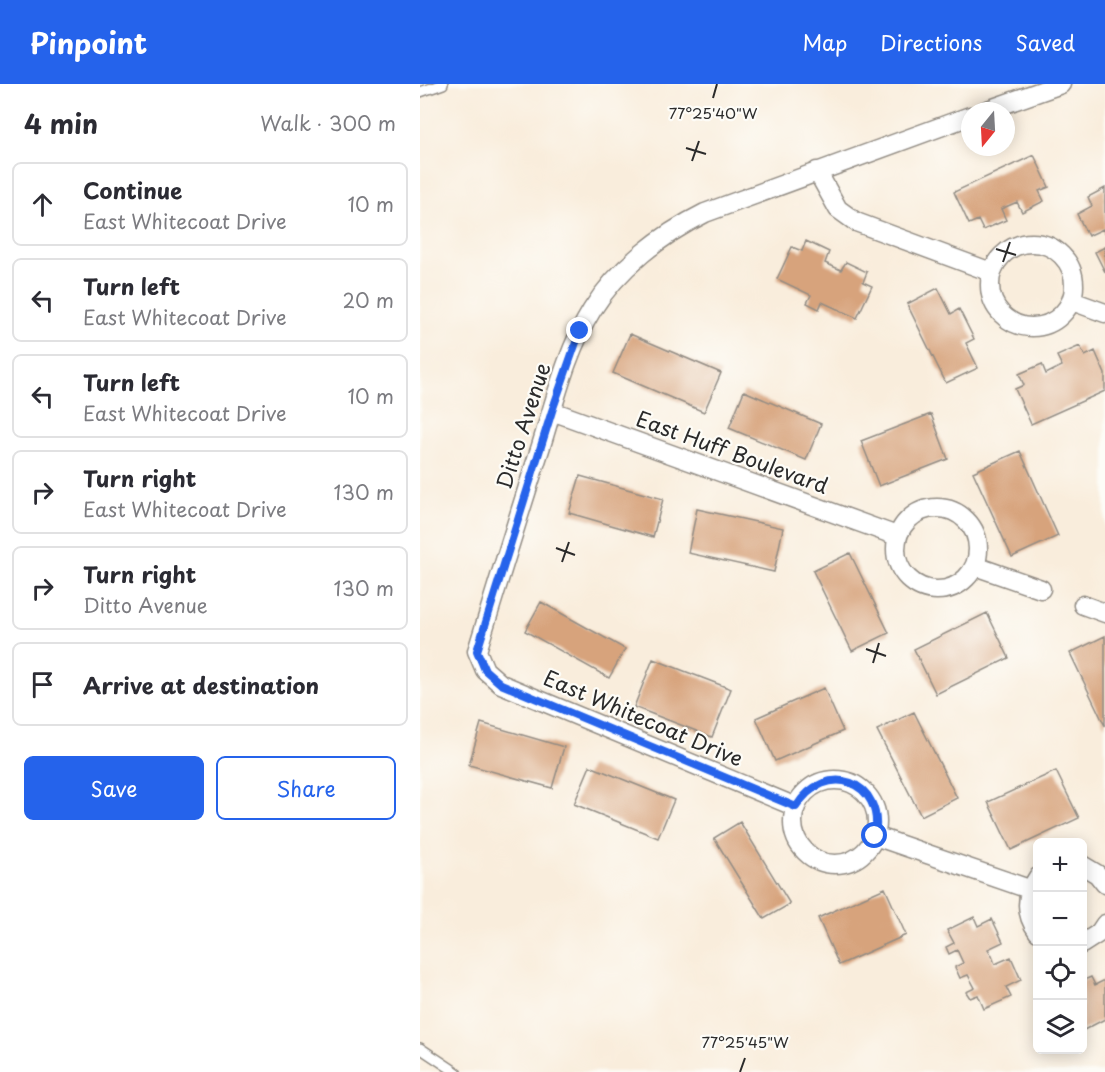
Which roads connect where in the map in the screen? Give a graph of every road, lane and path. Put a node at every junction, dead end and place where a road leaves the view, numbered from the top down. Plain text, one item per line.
1 (443, 84) edge
2 (1061, 84) edge
3 (420, 92) edge
4 (1011, 102) edge
5 (961, 120) edge
6 (817, 171) junction
7 (992, 272) junction
8 (1071, 302) junction
9 (1105, 313) edge
10 (552, 411) junction
11 (897, 536) junction
12 (975, 566) junction
13 (1041, 589) dead end
14 (1083, 605) dead end
15 (1105, 613) edge
16 (480, 663) joint
17 (796, 807) junction
18 (875, 836) junction
19 (1087, 867) edge
20 (1033, 883) edge
21 (1105, 884) edge
22 (1105, 924) edge
23 (1033, 926) edge
24 (1087, 941) edge
25 (420, 1048) edge
26 (456, 1072) edge

1 - 3 lane
2 - 4 street
5 - 6 street, Ditto Avenue
6 - 7 street
6 - 10 street, Ditto Avenue
7 - 8 street
7 - 8 street
8 - 9 street
10 - 11 street, East Huff Boulevard
10 - 16 street, Ditto Avenue
11 - 12 street
11 - 12 street
12 - 13 street
14 - 15 street
16 - 17 street, East Whitecoat Drive
17 - 18 street
17 - 18 street
18 - 20 street
19 - 21 street
20 - 23 street
22 - 24 street
25 - 26 lane

